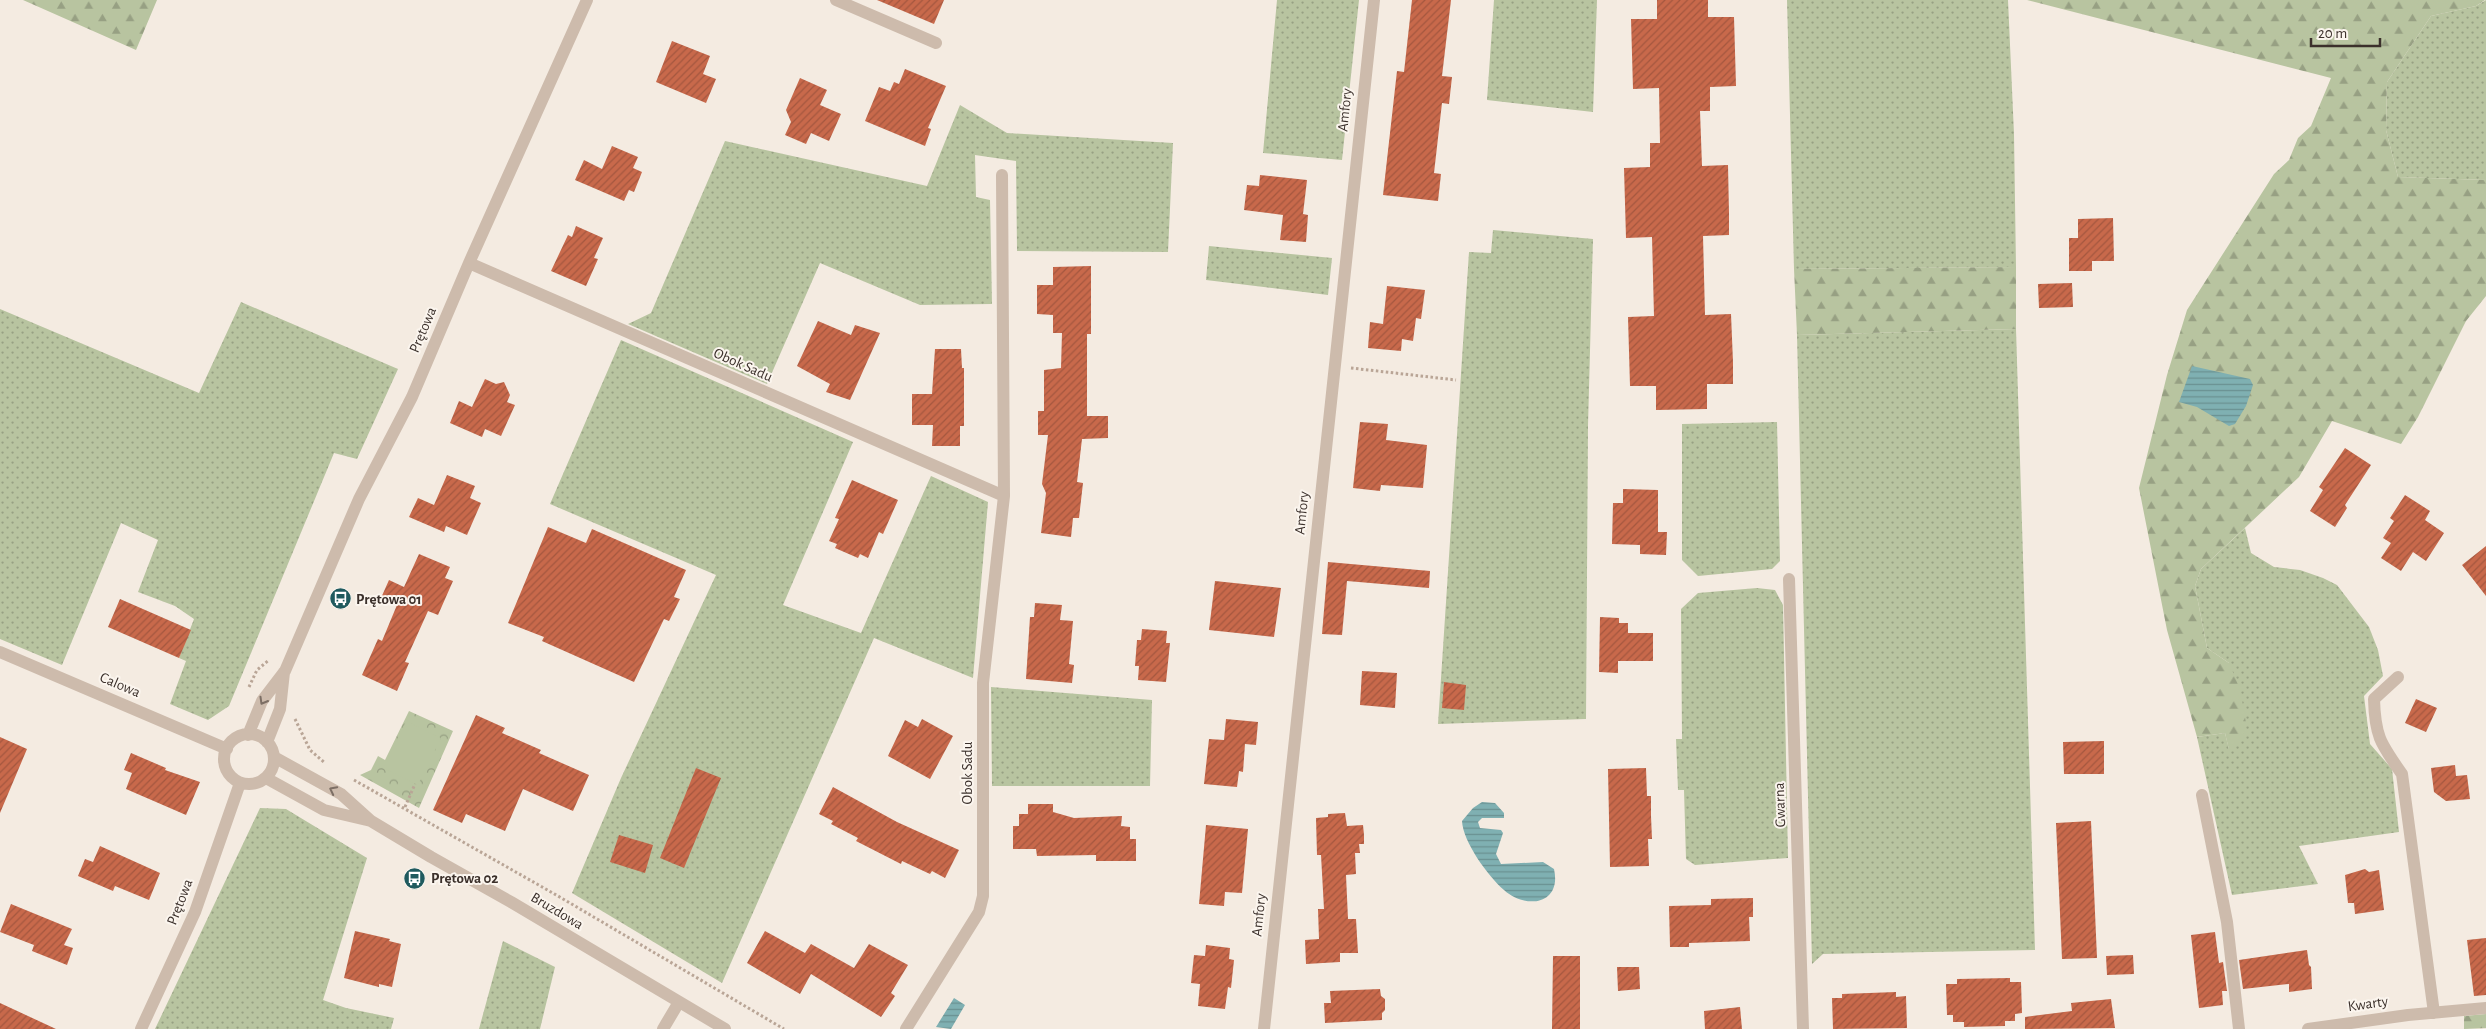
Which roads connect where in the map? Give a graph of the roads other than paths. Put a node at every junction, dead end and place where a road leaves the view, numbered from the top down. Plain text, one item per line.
1 (586, 0) edge
2 (836, 0) edge
3 (1374, 0) edge
4 (936, 44) dead end
5 (1002, 175) dead end
6 (469, 263) junction
7 (1004, 496) junction
8 (1789, 579) dead end
9 (0, 652) edge
10 (285, 671) junction
11 (2398, 677) dead end
12 (248, 735) junction
13 (267, 742) junction
14 (227, 749) junction
15 (274, 757) junction
16 (266, 778) junction
17 (240, 783) junction
18 (2202, 795) dead end
19 (371, 821) junction
20 (679, 1002) junction
21 (2486, 1008) edge
22 (2434, 1013) junction
23 (141, 1029) edge
24 (663, 1029) edge
25 (726, 1029) edge
26 (906, 1029) edge
27 (1264, 1029) edge
28 (1803, 1029) edge
29 (2239, 1029) edge
30 (2308, 1029) edge

1 - 6 street, Prętowa
2 - 4 street
3 - 27 street, Amfory
5 - 7 street, Obok Sadu
6 - 7 street, Obok Sadu
6 - 10 street, Prętowa
7 - 26 street, Obok Sadu
8 - 28 street, Gwarna
9 - 14 street, Calowa
10 -> 12 street, Prętowa
10 - 13 street, Prętowa
11 - 22 street
12 - 13 street
12 - 14 street
13 - 15 street
14 - 17 street
15 - 16 street
19 -> 15 street, Bruzdowa
16 - 17 street
16 - 19 street, Bruzdowa
17 - 23 street, Prętowa
18 - 29 street
19 - 20 street, Bruzdowa
20 - 24 street
20 - 25 street, Bruzdowa
21 - 22 street, Kwarty
22 - 30 street, Kwarty

